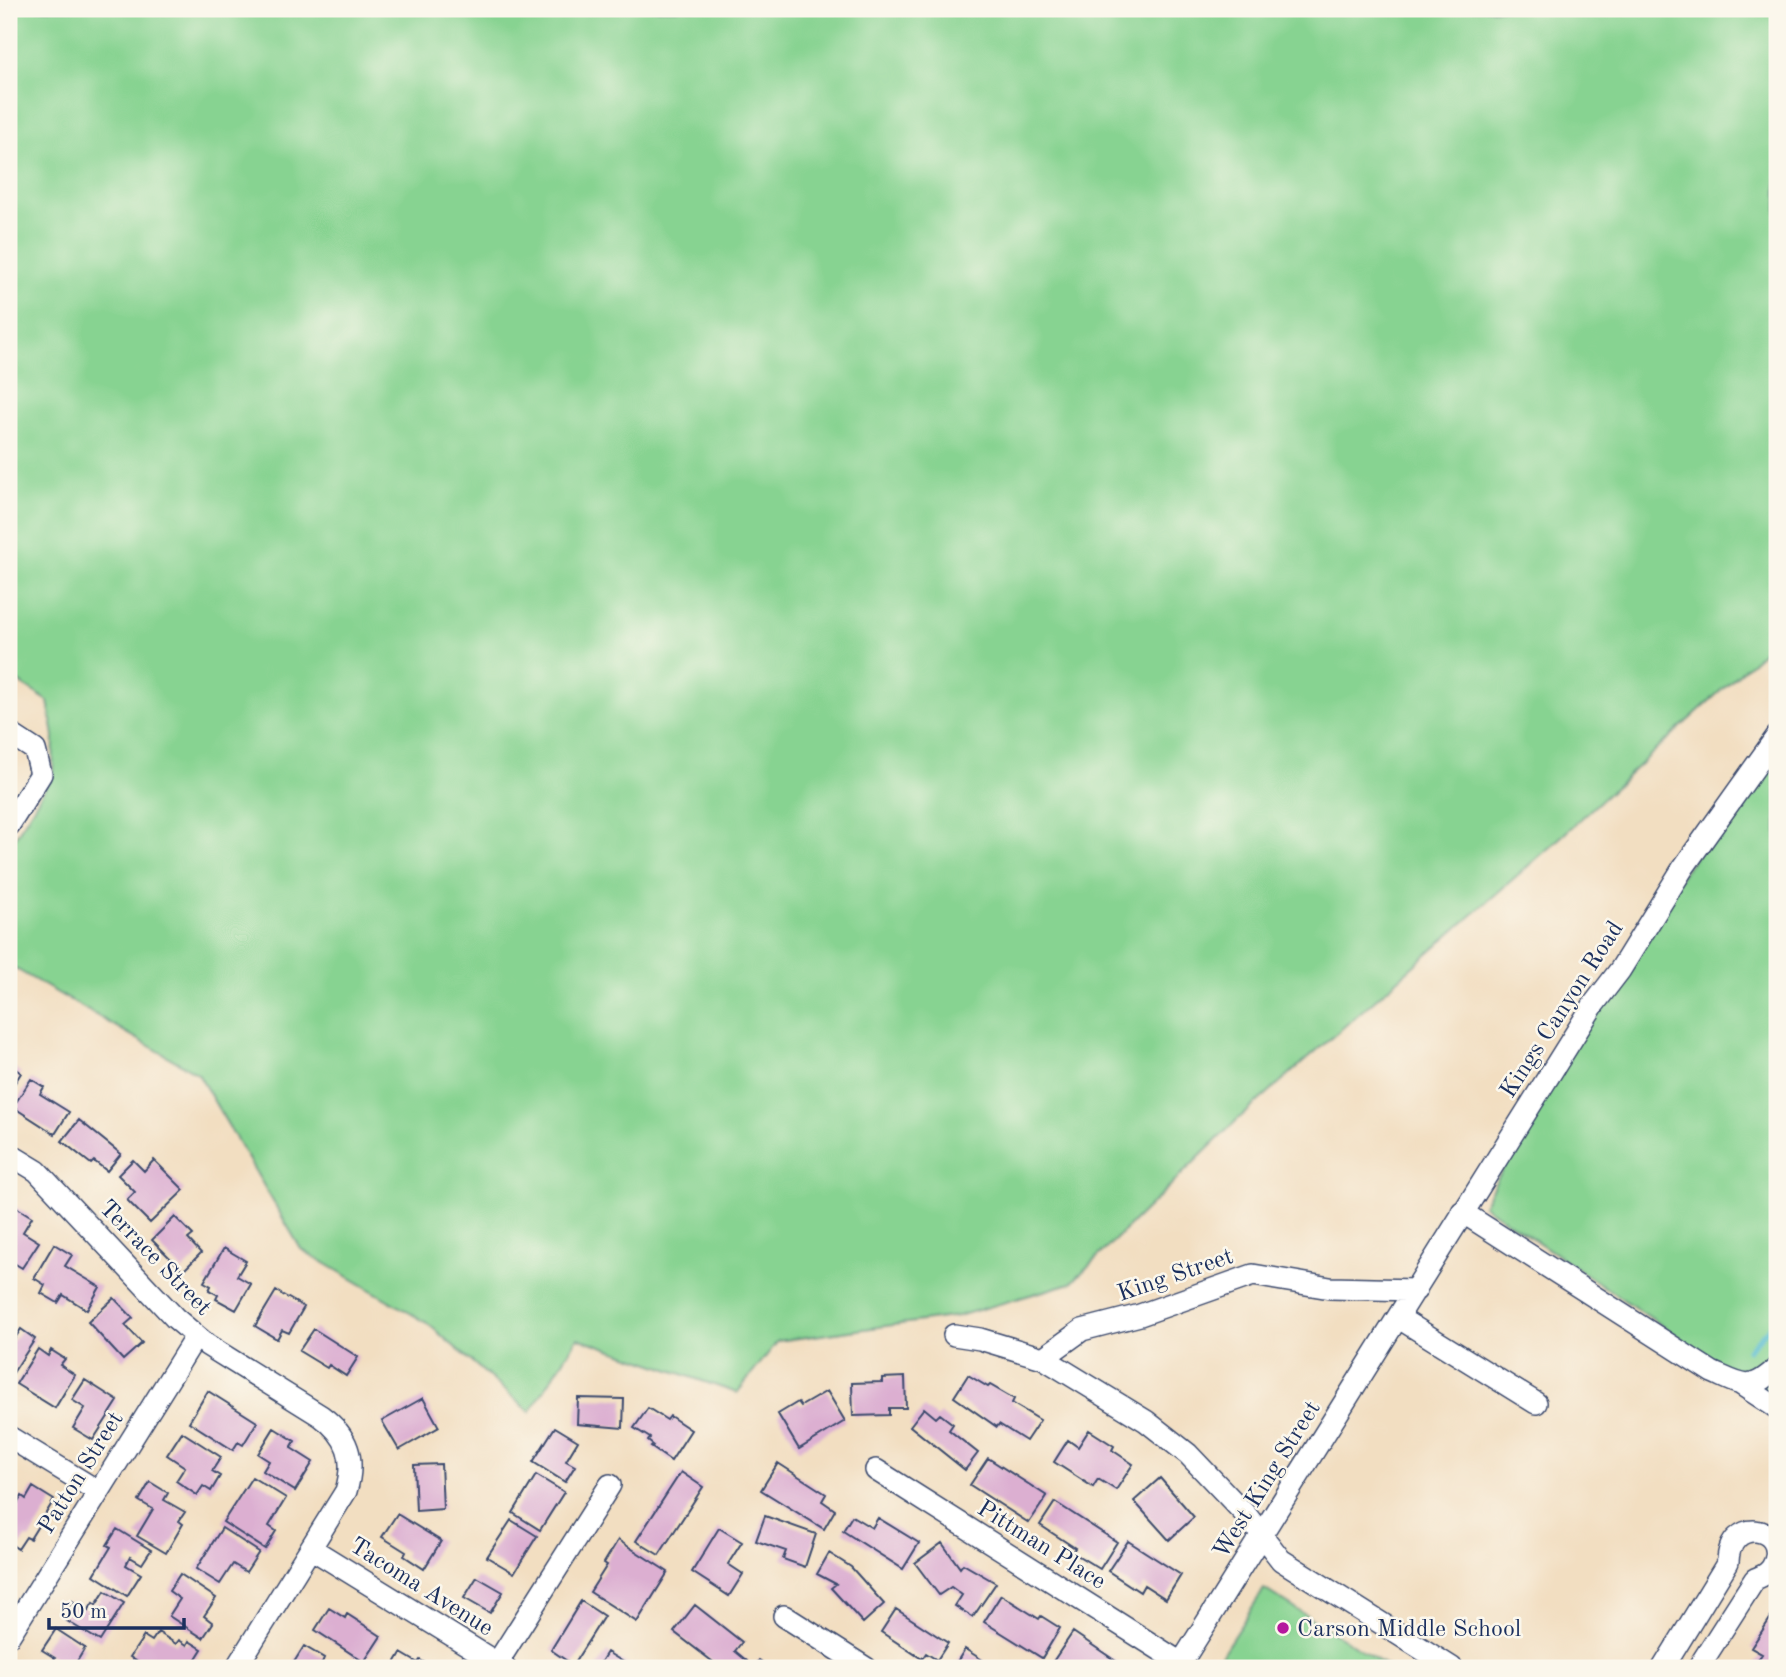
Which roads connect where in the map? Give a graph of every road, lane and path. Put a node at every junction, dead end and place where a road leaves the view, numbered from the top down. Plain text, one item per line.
1 (9, 733) edge
2 (1777, 736) edge
3 (9, 825) edge
4 (9, 1154) edge
5 (1462, 1212) junction
6 (1416, 1290) junction
7 (1399, 1318) junction
8 (954, 1335) dead end
9 (196, 1336) junction
10 (1043, 1357) junction
11 (1777, 1368) edge
12 (1742, 1385) junction
13 (1536, 1403) dead end
14 (1777, 1408) edge
15 (9, 1437) edge
16 (876, 1470) dead end
17 (610, 1485) dead end
18 (99, 1492) junction
19 (1262, 1536) junction
20 (312, 1549) junction
21 (784, 1616) dead end
22 (9, 1636) edge
23 (1179, 1665) edge
24 (498, 1667) edge
25 (236, 1668) edge
26 (866, 1668) edge
27 (1452, 1668) edge
28 (1663, 1668) edge
29 (1698, 1668) edge

1 - 3 street
2 - 5 street, Kings Canyon Road
4 - 9 street, Terrace Street
5 - 6 street, Kings Canyon Road
5 - 12 street
6 - 7 street, Kings Canyon Road
6 - 10 street, King Street
7 - 13 street
7 - 19 street, West King Street
8 - 10 street
9 - 18 street, Patton Street
9 - 20 street, Terrace Street
10 - 19 street
11 - 12 street
12 - 14 street
15 - 18 street
16 - 23 street, Pittman Place
17 - 24 street
18 - 22 street, Patton Street
19 - 23 street, West King Street
19 - 27 street
20 - 24 street, Tacoma Avenue
20 - 25 street
21 - 26 street
28 - 29 street

